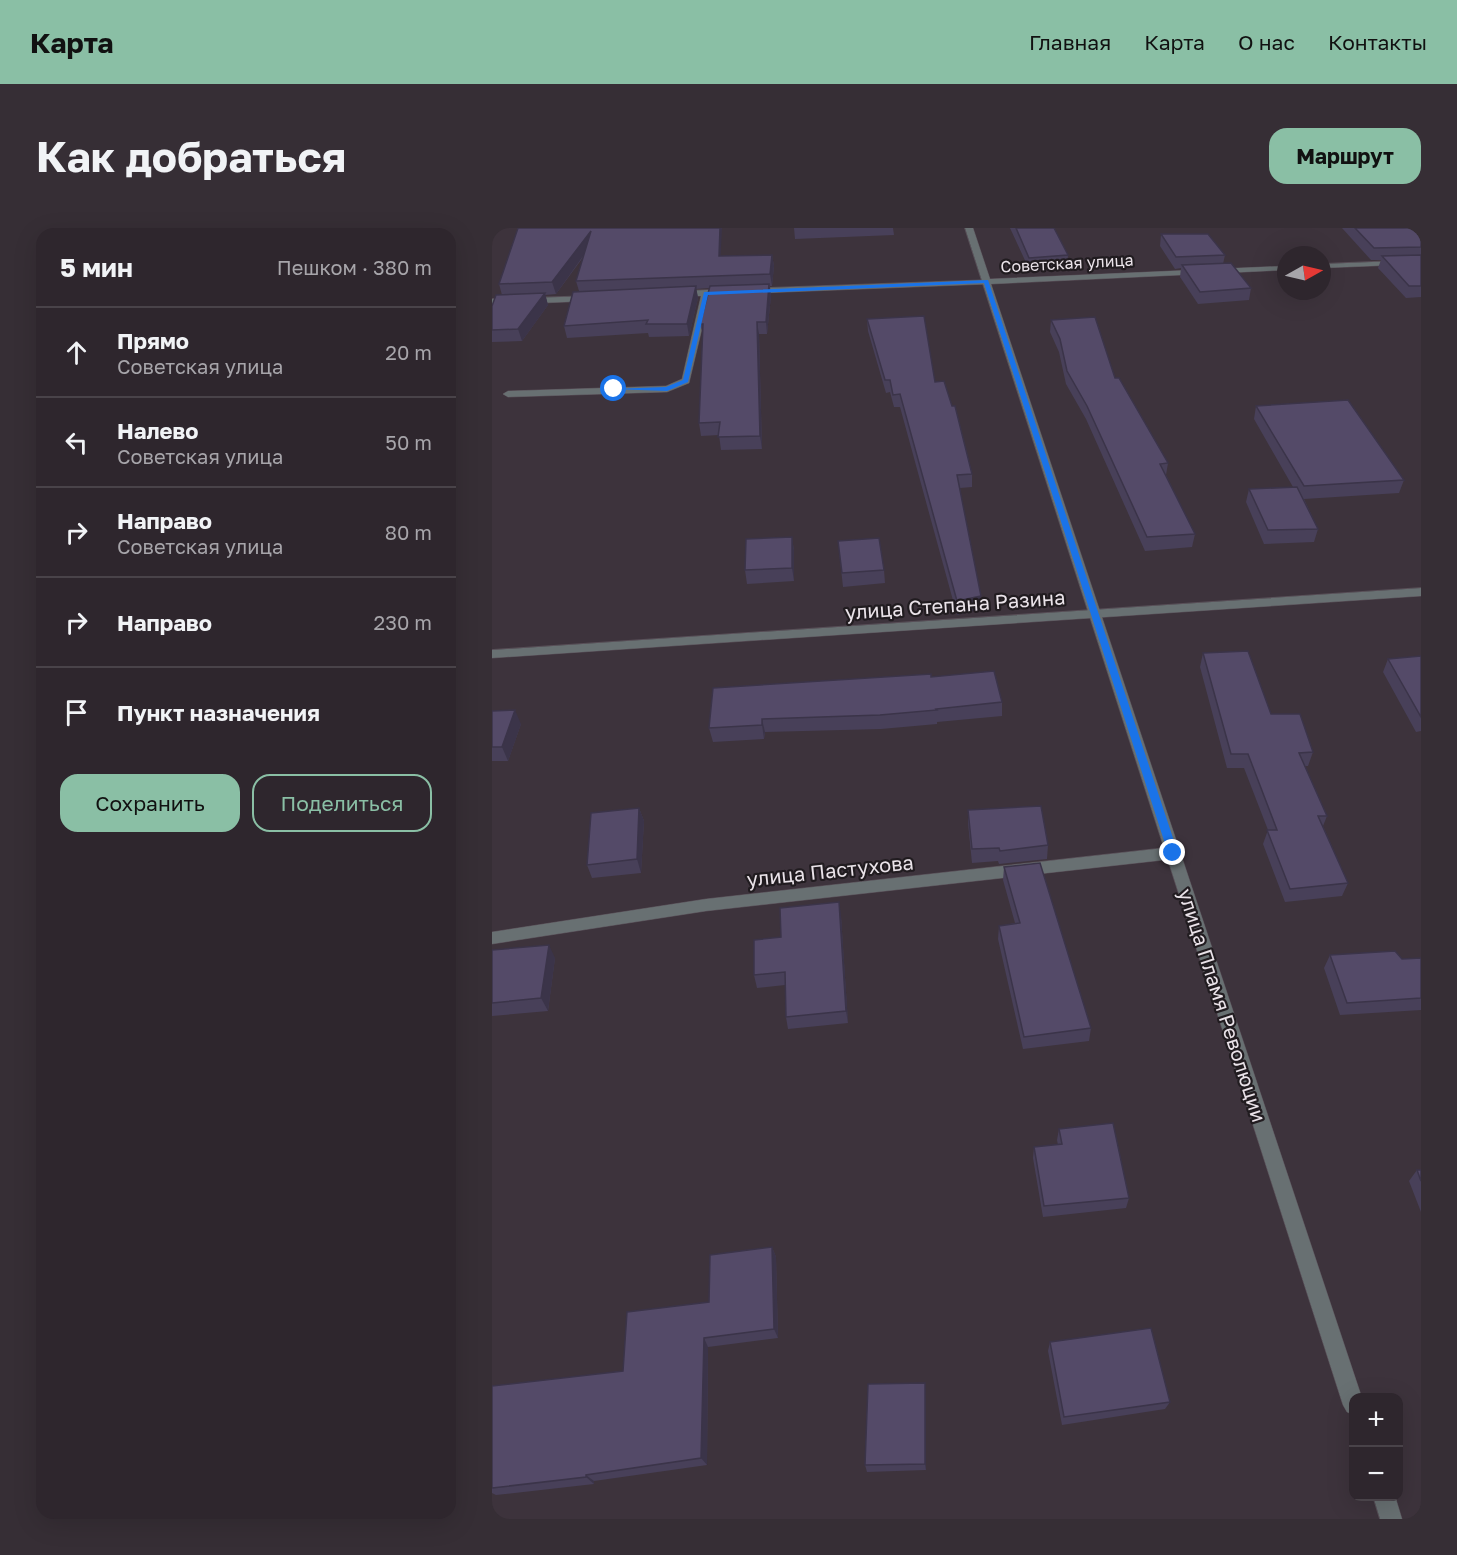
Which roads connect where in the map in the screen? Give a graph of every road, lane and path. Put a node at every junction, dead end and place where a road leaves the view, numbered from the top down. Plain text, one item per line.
1 (969, 228) edge
2 (1421, 262) edge
3 (1331, 266) edge
4 (1277, 268) edge
5 (986, 282) junction
6 (706, 293) junction
7 (670, 295) edge
8 (599, 298) edge
9 (492, 302) edge
10 (508, 394) dead end
11 (1421, 592) edge
12 (1095, 615) junction
13 (492, 654) edge
14 (1173, 853) junction
15 (492, 938) edge
16 (1349, 1393) edge
17 (1385, 1501) edge
18 (1391, 1519) edge

1 - 5 street, улица Пламя Революции
2 - 3 street
4 - 5 street, Советская улица
5 - 6 street, Советская улица
5 - 12 street, улица Пламя Революции
6 - 7 street, Советская улица
6 - 10 street
8 - 9 street
11 - 12 street, улица Степана Разина
12 - 13 street, улица Степана Разина
12 - 14 street, улица Пламя Революции
14 - 15 street, улица Пастухова
14 - 16 street, улица Пламя Революции
17 - 18 street

